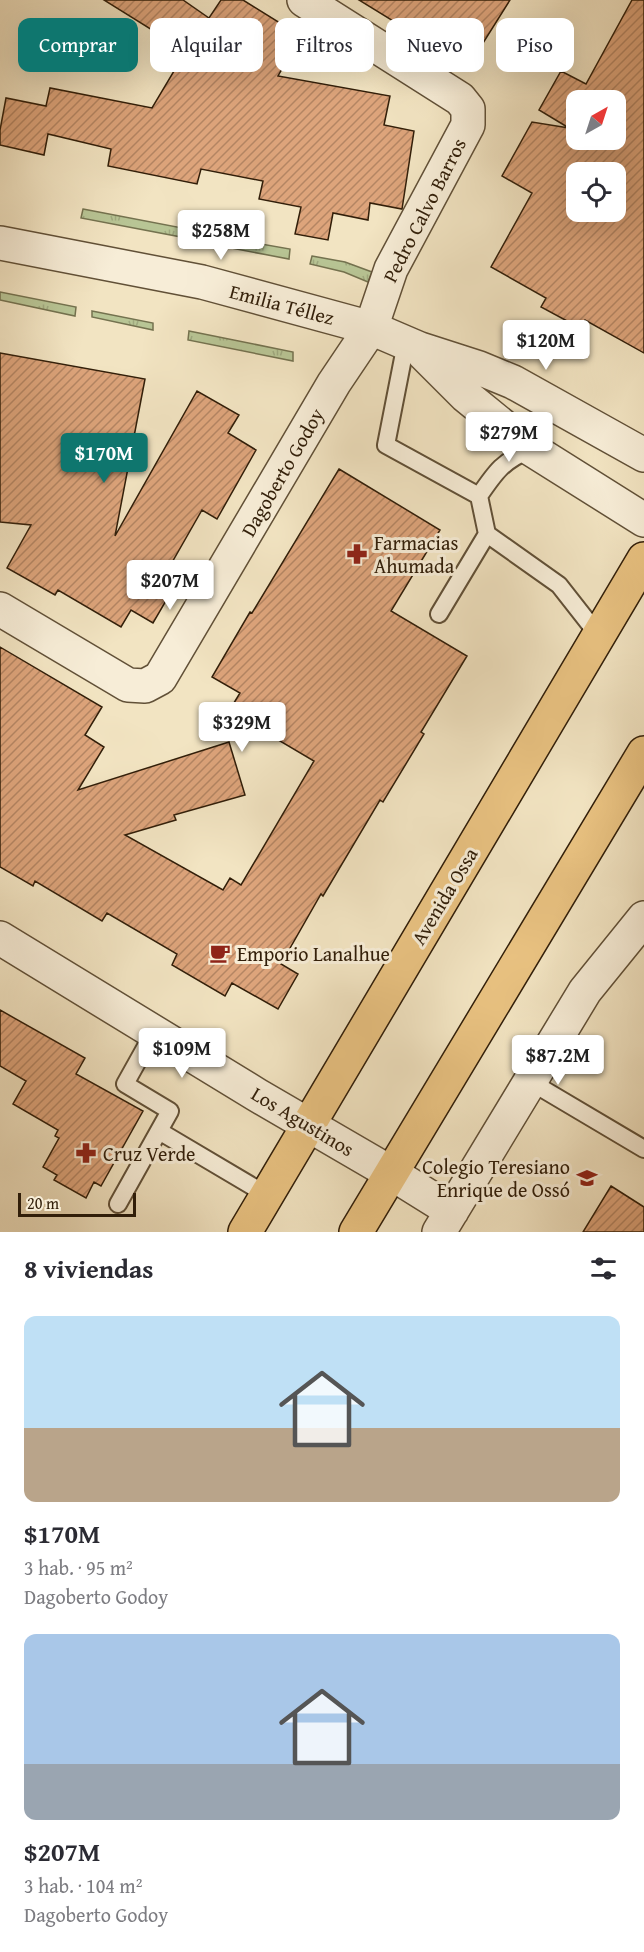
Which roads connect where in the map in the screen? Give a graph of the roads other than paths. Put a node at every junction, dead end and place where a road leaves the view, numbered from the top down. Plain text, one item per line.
1 (304, 0) edge
2 (0, 243) edge
3 (371, 328) junction
4 (413, 346) junction
5 (531, 449) junction
6 (644, 455) edge
7 (479, 496) junction
8 (644, 520) edge
9 (487, 534) junction
10 (644, 559) edge
11 (0, 609) edge
12 (439, 614) dead end
13 (599, 636) junction
14 (644, 753) edge
15 (644, 918) edge
16 (0, 938) edge
17 (154, 1032) junction
18 (531, 1082) junction
19 (309, 1125) junction
20 (159, 1131) junction
21 (644, 1149) edge
22 (392, 1173) junction
23 (267, 1195) junction
24 (118, 1204) dead end
25 (445, 1222) edge
26 (245, 1232) edge
27 (356, 1232) edge

1 - 3 street, Pedro Calvo Barros
2 - 3 street, Emilia Téllez
3 - 4 street, Emilia Téllez
3 - 11 street, Dagoberto Godoy
4 - 5 street, Emilia Téllez
4 - 6 street, Emilia Téllez
4 - 7 lane
5 - 7 lane
5 - 8 street, Emilia Téllez
7 - 9 lane
9 - 12 lane
9 - 13 lane
10 - 13 main road, Avenida Ossa
13 - 19 main road, Avenida Ossa
14 - 22 main road
15 - 18 street
16 - 17 street, Los Agustinos
17 - 19 street, Los Agustinos
17 - 20 lane
18 - 21 lane
18 - 25 street
19 - 22 street, Los Agustinos
19 - 23 main road, Avenida Ossa
20 - 23 lane
20 - 24 lane
22 - 25 street, Los Agustinos
22 - 27 main road
23 - 26 main road, Avenida Ossa

